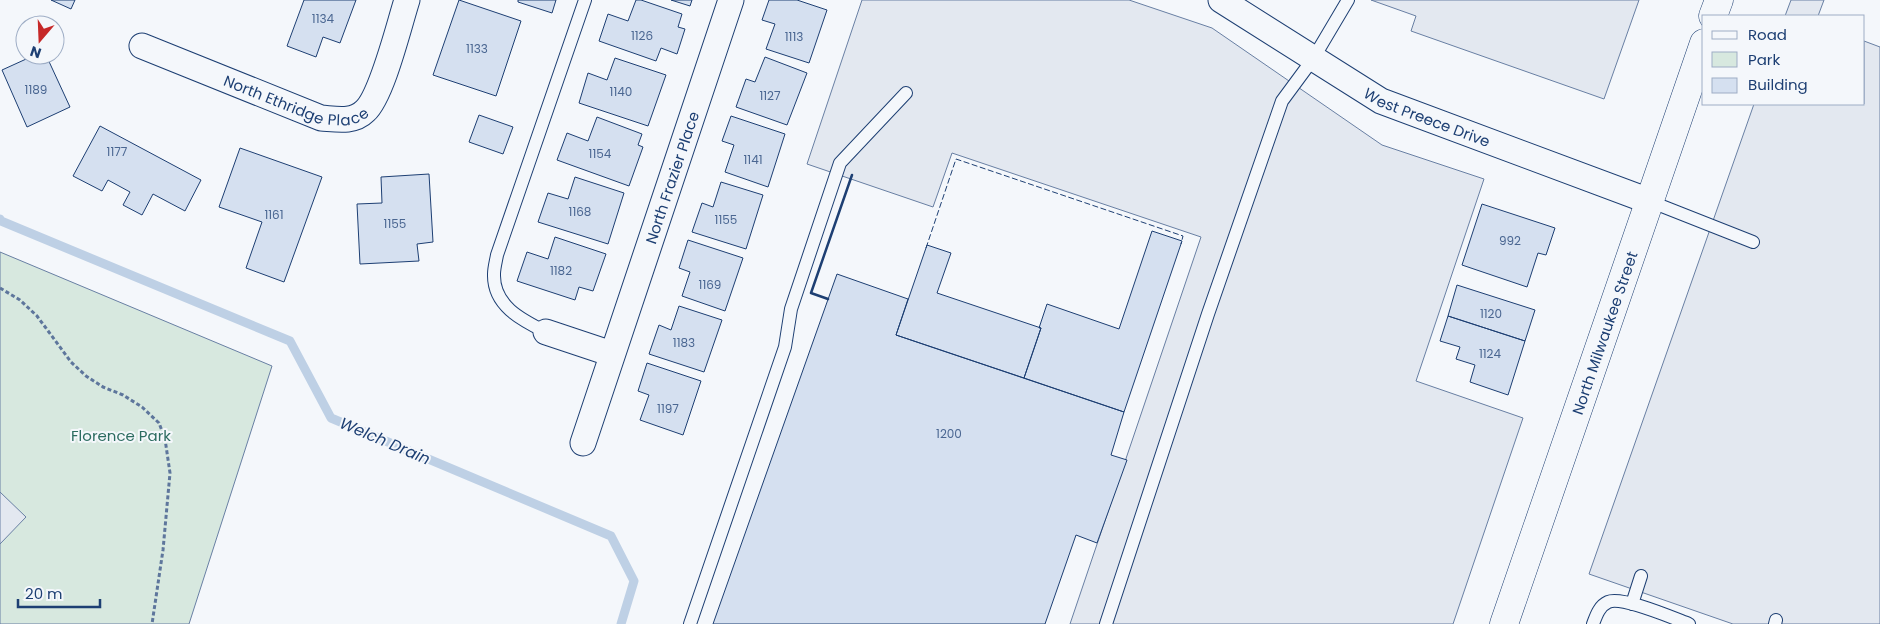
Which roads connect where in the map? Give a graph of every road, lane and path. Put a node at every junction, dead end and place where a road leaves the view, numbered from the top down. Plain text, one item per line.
1 (407, 0) edge
2 (585, 0) edge
3 (731, 0) edge
4 (1221, 0) edge
5 (1348, 0) edge
6 (1719, 0) edge
7 (1713, 15) edge
8 (142, 46) dead end
9 (1702, 49) edge
10 (1313, 59) junction
11 (906, 93) dead end
12 (1650, 200) junction
13 (1753, 242) dead end
14 (0, 288) edge
15 (546, 332) joint
16 (612, 354) junction
17 (583, 443) dead end
18 (1641, 576) dead end
19 (1632, 604) junction
20 (152, 624) edge
21 (690, 624) edge
22 (1106, 624) edge
23 (1504, 624) edge
24 (1593, 624) edge
25 (1689, 624) edge

1 - 8 street, North Ethridge Place
2 - 15 lane
3 - 16 street, North Frazier Place
4 - 10 street, West Preece Drive
5 - 10 lane
6 - 7 main road
9 - 12 main road, North Milwaukee Street
10 - 12 street, West Preece Drive
10 - 22 lane
11 - 21 lane
12 - 13 lane
12 - 23 main road, North Milwaukee Street
14 - 20 path
15 - 16 street
16 - 17 street, North Frazier Place
18 - 19 lane
19 - 24 lane
19 - 25 lane

